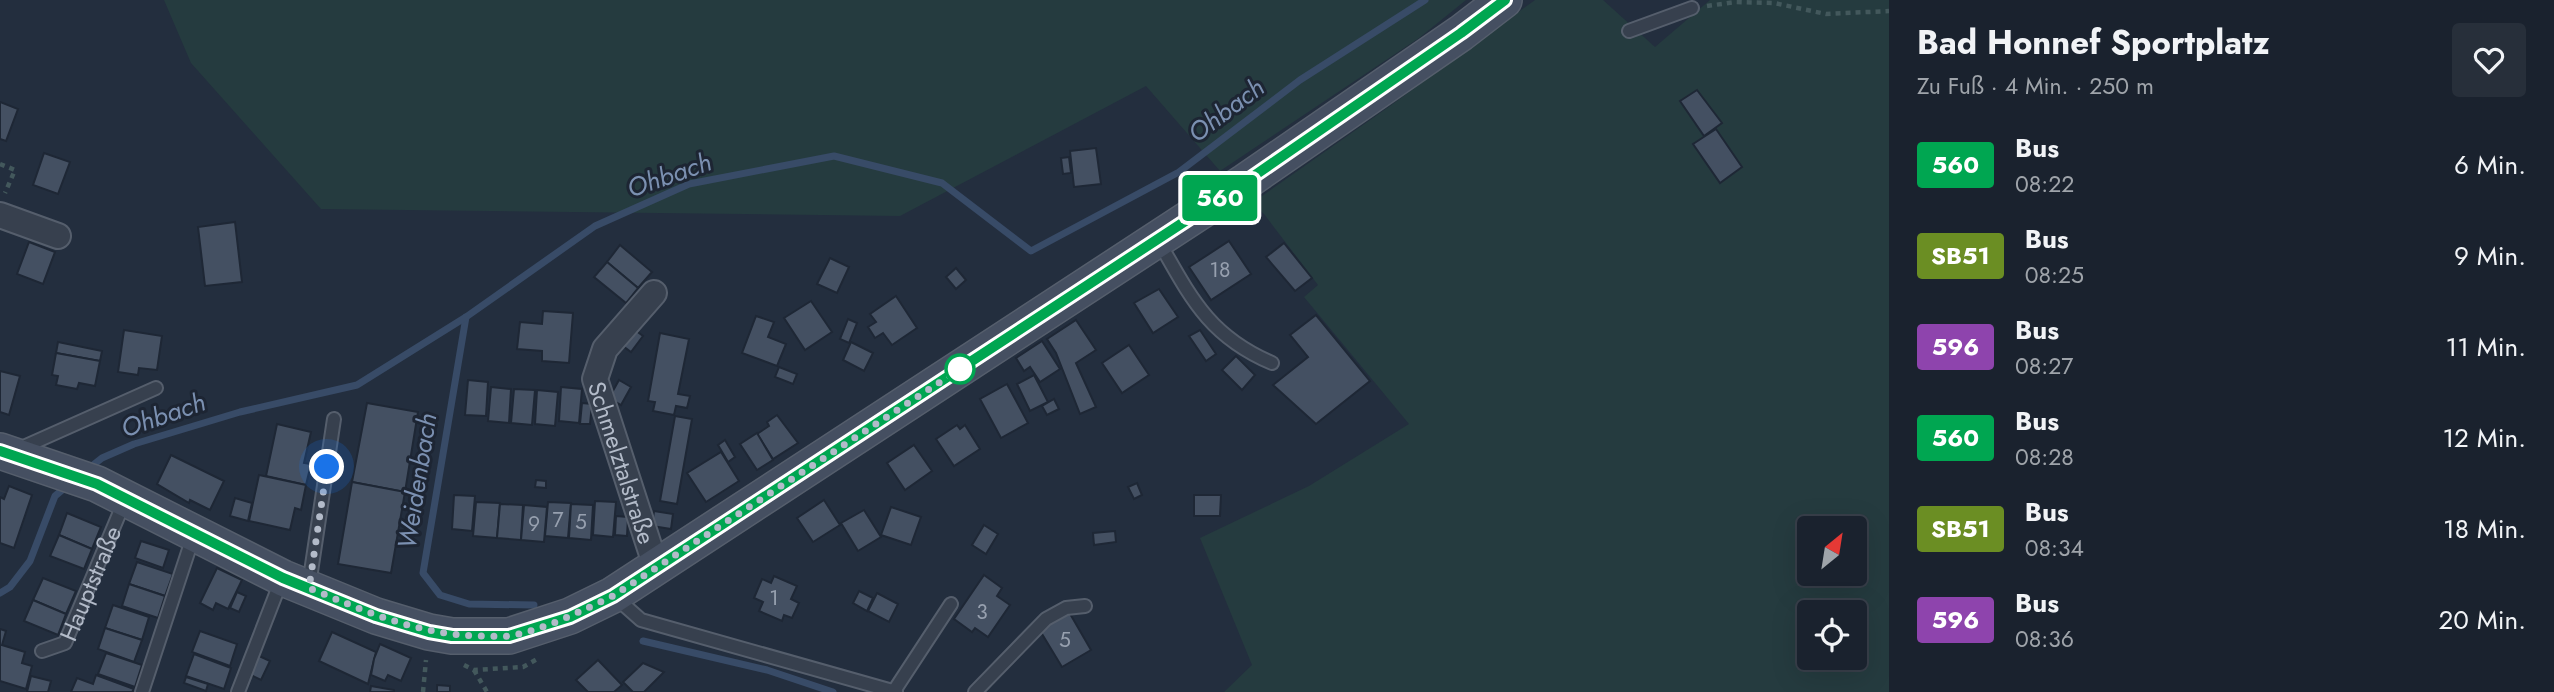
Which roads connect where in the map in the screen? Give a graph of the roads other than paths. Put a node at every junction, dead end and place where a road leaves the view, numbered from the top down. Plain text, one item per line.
1 (1504, 0) edge
2 (1692, 8) road end
3 (1629, 32) dead end
4 (2, 204) edge
5 (58, 236) dead end
6 (1157, 239) junction
7 (654, 293) dead end
8 (1272, 363) dead end
9 (156, 388) dead end
10 (334, 419) dead end
11 (5, 452) edge
12 (111, 492) junction
13 (194, 534) junction
14 (656, 567) junction
15 (296, 583) junction
16 (613, 596) junction
17 (951, 604) dead end
18 (1085, 606) dead end
19 (376, 616) joint
20 (42, 651) dead end
21 (895, 691) edge
22 (142, 692) edge
23 (238, 692) edge
24 (975, 692) edge

1 - 6 main road, Schmelztalstraße
2 - 3 lane
4 - 5 street
6 - 8 lane
6 - 14 main road, Schmelztalstraße
7 - 14 street, Schmelztalstraße
9 - 11 lane, Hauptstraße
10 - 15 lane
11 - 12 main road, Hauptstraße
12 - 13 main road, Hauptstraße
12 - 20 lane, Hauptstraße
13 - 15 main road, Hauptstraße
13 - 22 lane
14 - 16 main road, Schmelztalstraße
15 - 19 main road, Hauptstraße
15 - 23 lane
16 - 19 main road, Schmelztalstraße
16 - 21 lane
17 - 21 lane
18 - 24 lane

